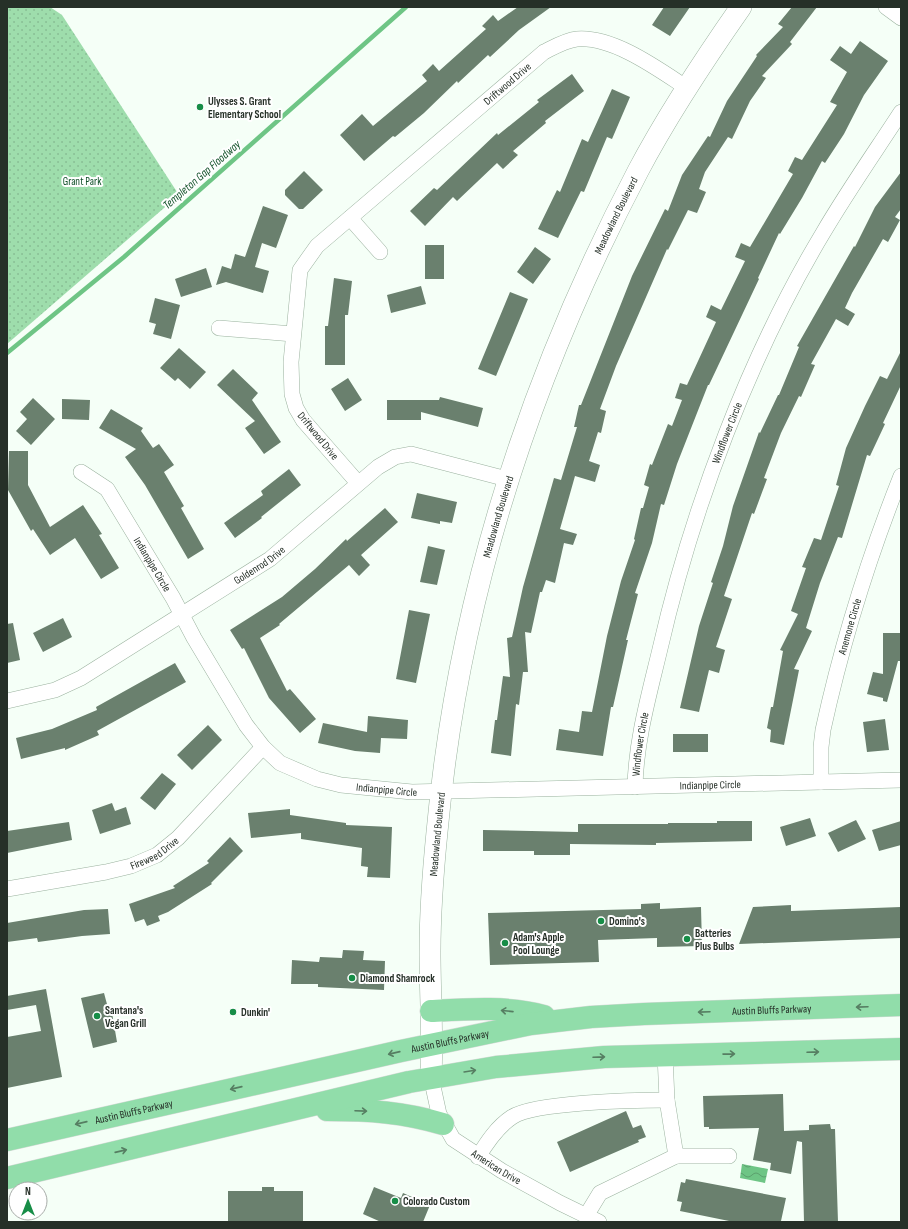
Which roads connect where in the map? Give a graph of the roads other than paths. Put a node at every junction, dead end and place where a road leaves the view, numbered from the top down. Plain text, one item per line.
1 (741, 7) edge
2 (886, 7) edge
3 (901, 18) edge
4 (687, 88) junction
5 (901, 112) edge
6 (350, 218) junction
7 (380, 252) dead end
8 (219, 328) dead end
9 (293, 334) junction
10 (81, 472) dead end
11 (901, 476) edge
12 (507, 479) junction
13 (358, 484) junction
14 (182, 614) junction
15 (7, 701) edge
16 (263, 747) junction
17 (901, 780) edge
18 (821, 782) junction
19 (635, 787) junction
20 (441, 792) junction
21 (7, 889) edge
22 (901, 1005) edge
23 (431, 1011) junction
24 (559, 1021) junction
25 (432, 1044) junction
26 (901, 1049) edge
27 (666, 1055) junction
28 (431, 1078) junction
29 (667, 1100) junction
30 (294, 1110) junction
31 (443, 1124) junction
32 (7, 1140) edge
33 (676, 1156) junction
34 (729, 1156) dead end
35 (478, 1157) junction
36 (7, 1178) edge
37 (593, 1219) edge

1 - 4 street, Meadowland Boulevard
2 - 3 street
4 - 6 street, Driftwood Drive
4 - 12 street, Meadowland Boulevard
5 - 19 street, Windflower Circle
6 - 7 street
6 - 9 street, Driftwood Drive
8 - 9 street
9 - 13 street, Driftwood Drive
10 - 14 street, Indianpipe Circle
11 - 18 street, Anemone Circle
12 - 13 street, Goldenrod Drive
12 - 20 street, Meadowland Boulevard
13 - 14 street, Goldenrod Drive
14 - 15 street, Goldenrod Drive
14 - 16 street, Indianpipe Circle
16 - 20 street, Indianpipe Circle
16 - 21 street, Fireweed Drive
17 - 18 street, Indianpipe Circle
18 - 19 street, Indianpipe Circle
19 - 20 street, Indianpipe Circle
20 - 23 street, Meadowland Boulevard
22 -> 24 main road, Austin Bluffs Parkway
24 -> 23 main road
23 - 25 street, Meadowland Boulevard
24 - 25 main road, Austin Bluffs Parkway
25 - 28 street, Meadowland Boulevard
25 -> 32 main road, Austin Bluffs Parkway
27 -> 26 main road
28 -> 27 main road
27 - 29 street
28 - 30 main road
28 - 31 street, American Drive
29 - 33 street
29 - 35 street
30 -> 31 main road
36 -> 30 main road
31 - 35 street, American Drive
33 - 34 street
33 - 37 street
35 - 37 street, American Drive

